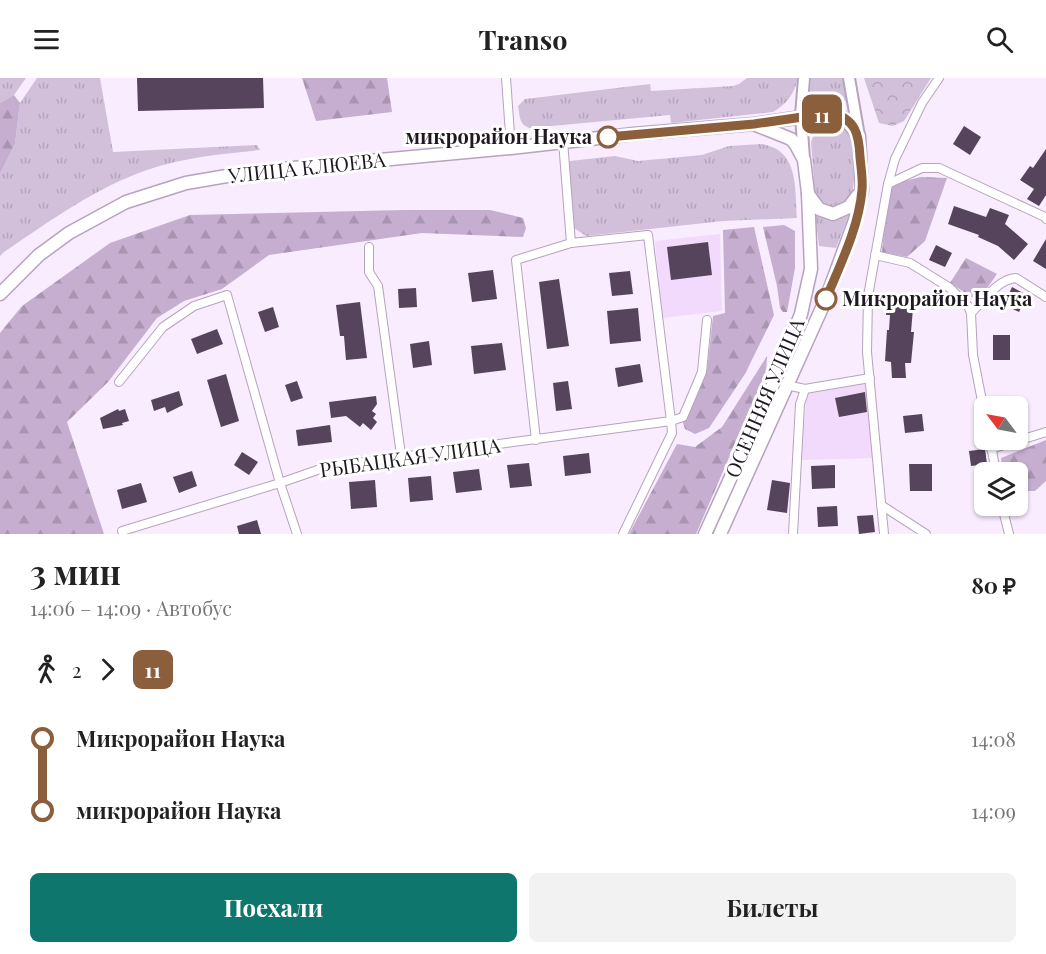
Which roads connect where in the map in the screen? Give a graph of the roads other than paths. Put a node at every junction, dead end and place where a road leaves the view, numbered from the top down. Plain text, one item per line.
1 (506, 78) edge
2 (804, 78) edge
3 (849, 78) edge
4 (939, 78) edge
5 (801, 116) junction
6 (754, 124) junction
7 (859, 136) junction
8 (563, 141) junction
9 (512, 148) junction
10 (804, 160) junction
11 (888, 184) junction
12 (862, 190) junction
13 (808, 193) junction
14 (1046, 217) edge
15 (571, 243) junction
16 (369, 247) dead end
17 (875, 255) junction
18 (0, 294) edge
19 (1046, 297) edge
20 (971, 313) junction
21 (707, 320) dead end
22 (870, 378) junction
23 (119, 382) dead end
24 (786, 385) junction
25 (805, 389) junction
26 (981, 396) edge
27 (670, 421) junction
28 (1046, 432) edge
29 (1028, 438) edge
30 (537, 440) junction
31 (992, 450) edge
32 (401, 455) junction
33 (994, 462) edge
34 (280, 483) junction
35 (881, 505) junction
36 (1004, 516) edge
37 (122, 531) dead end
38 (297, 534) edge
39 (623, 534) edge
40 (705, 534) edge
41 (720, 534) edge
42 (793, 534) edge
43 (884, 534) edge
44 (926, 534) edge
45 (1009, 534) edge

1 - 9 street
2 - 5 main road, ОСЕННЯЯ УЛИЦА
3 - 7 main road
4 - 11 street
5 - 6 main road, УЛИЦА КЛЮЕВА
5 - 7 main road, УЛИЦА КЛЮЕВА
5 - 10 main road, ОСЕННЯЯ УЛИЦА
6 - 8 main road, УЛИЦА КЛЮЕВА
6 - 10 main road, УЛИЦА КЛЮЕВА
7 - 12 main road, ОСЕННЯЯ УЛИЦА
8 - 9 main road, УЛИЦА КЛЮЕВА
8 - 15 street
9 - 18 main road, УЛИЦА КЛЮЕВА
10 - 13 main road, ОСЕННЯЯ УЛИЦА
11 - 14 street
11 - 17 street
12 - 13 main road
12 - 24 main road, ОСЕННЯЯ УЛИЦА
13 - 40 main road, ОСЕННЯЯ УЛИЦА
15 - 27 street
15 - 30 street
16 - 32 street
17 - 20 street
17 - 22 street
19 - 20 street
20 - 26 street
21 - 27 street
22 - 25 street
22 - 35 street
23 - 34 street
24 - 25 street
24 - 41 main road, ОСЕННЯЯ УЛИЦА
25 - 42 street
27 - 30 street, РЫБАЦКАЯ УЛИЦА
27 - 39 street
28 - 29 street
30 - 32 street, РЫБАЦКАЯ УЛИЦА
31 - 33 street
32 - 34 street, РЫБАЦКАЯ УЛИЦА
34 - 37 street, РЫБАЦКАЯ УЛИЦА
34 - 38 street
35 - 43 street
35 - 44 street
36 - 45 street

